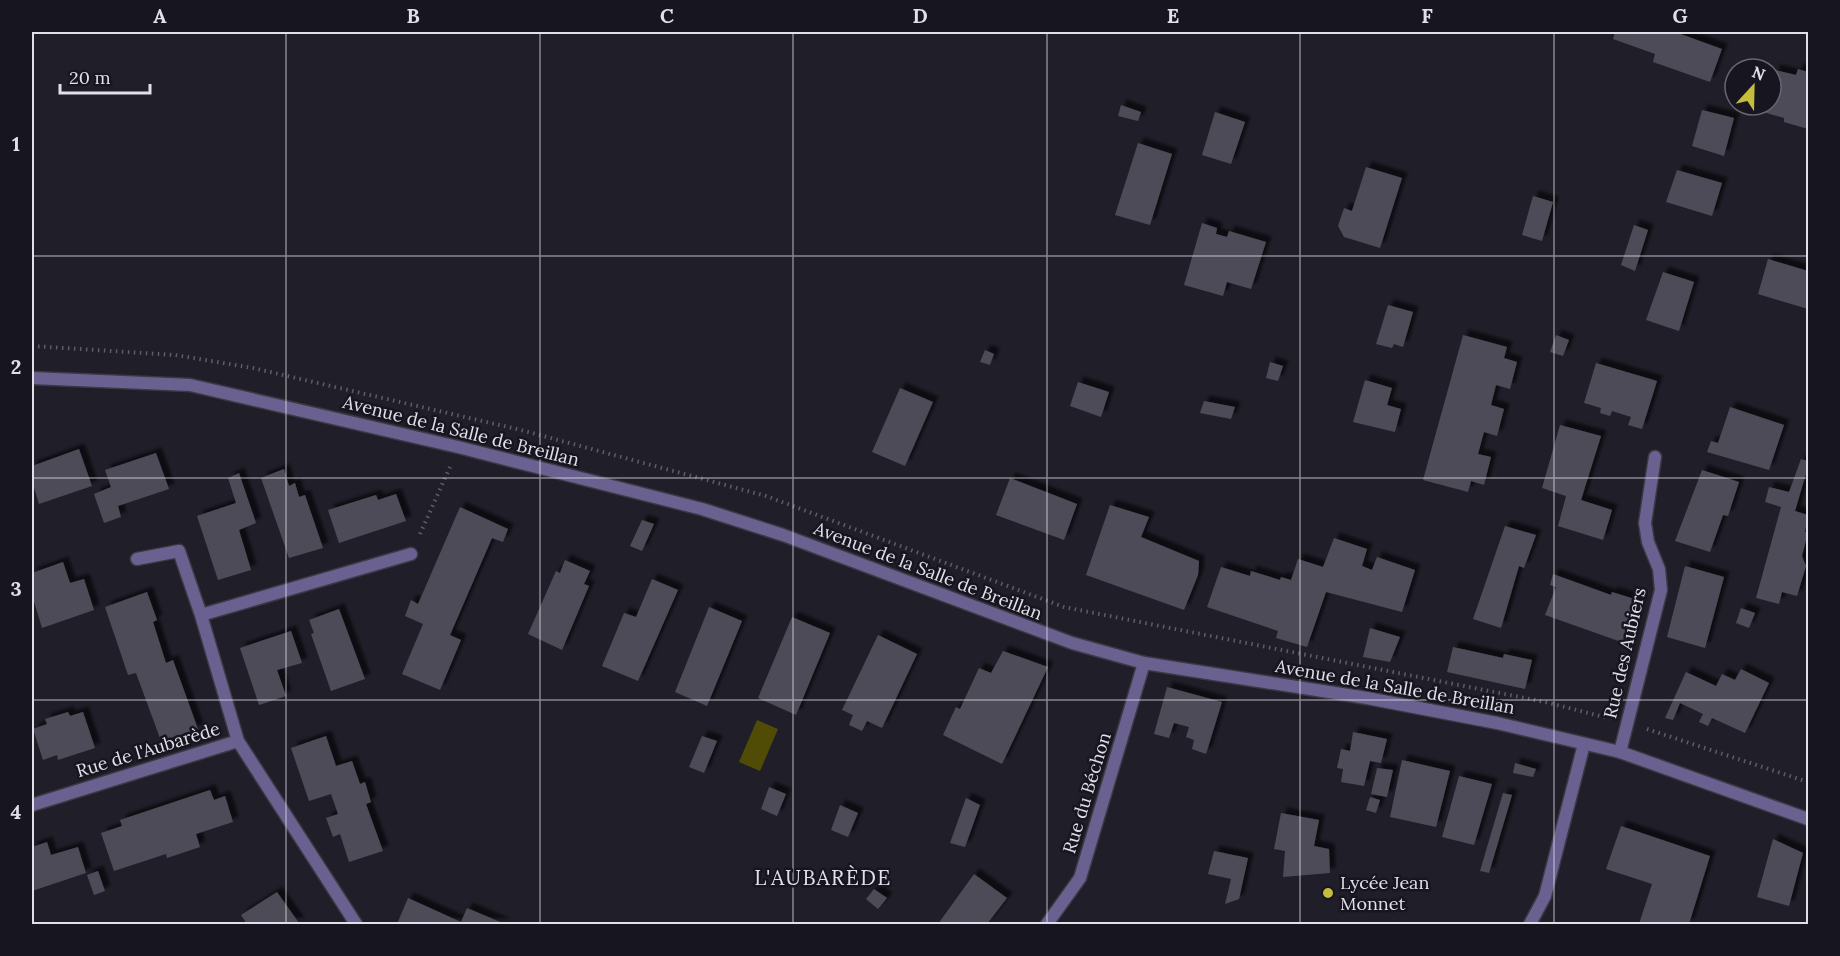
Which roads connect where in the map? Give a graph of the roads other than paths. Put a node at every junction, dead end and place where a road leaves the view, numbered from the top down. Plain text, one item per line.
1 (32, 378) edge
2 (1655, 457) dead end
3 (411, 554) road end
4 (137, 559) dead end
5 (201, 615) junction
6 (1144, 663) junction
7 (238, 741) junction
8 (1584, 744) junction
9 (1620, 752) junction
10 (32, 805) edge
11 (1809, 819) edge
12 (356, 924) edge
13 (1047, 924) edge
14 (1530, 924) edge

1 - 6 street, Avenue de la Salle de Breillan
2 - 9 street, Rue des Aubiers
3 - 5 street
4 - 5 street
5 - 7 street
6 - 8 street, Avenue de la Salle de Breillan
6 - 13 street, Rue du Béchon
7 - 10 street, Rue de l'Aubarède
7 - 12 street, Rue de l'Aubarède
8 - 9 street, Avenue de la Salle de Breillan
8 - 14 street
9 - 11 street, Avenue de la Salle de Breillan

